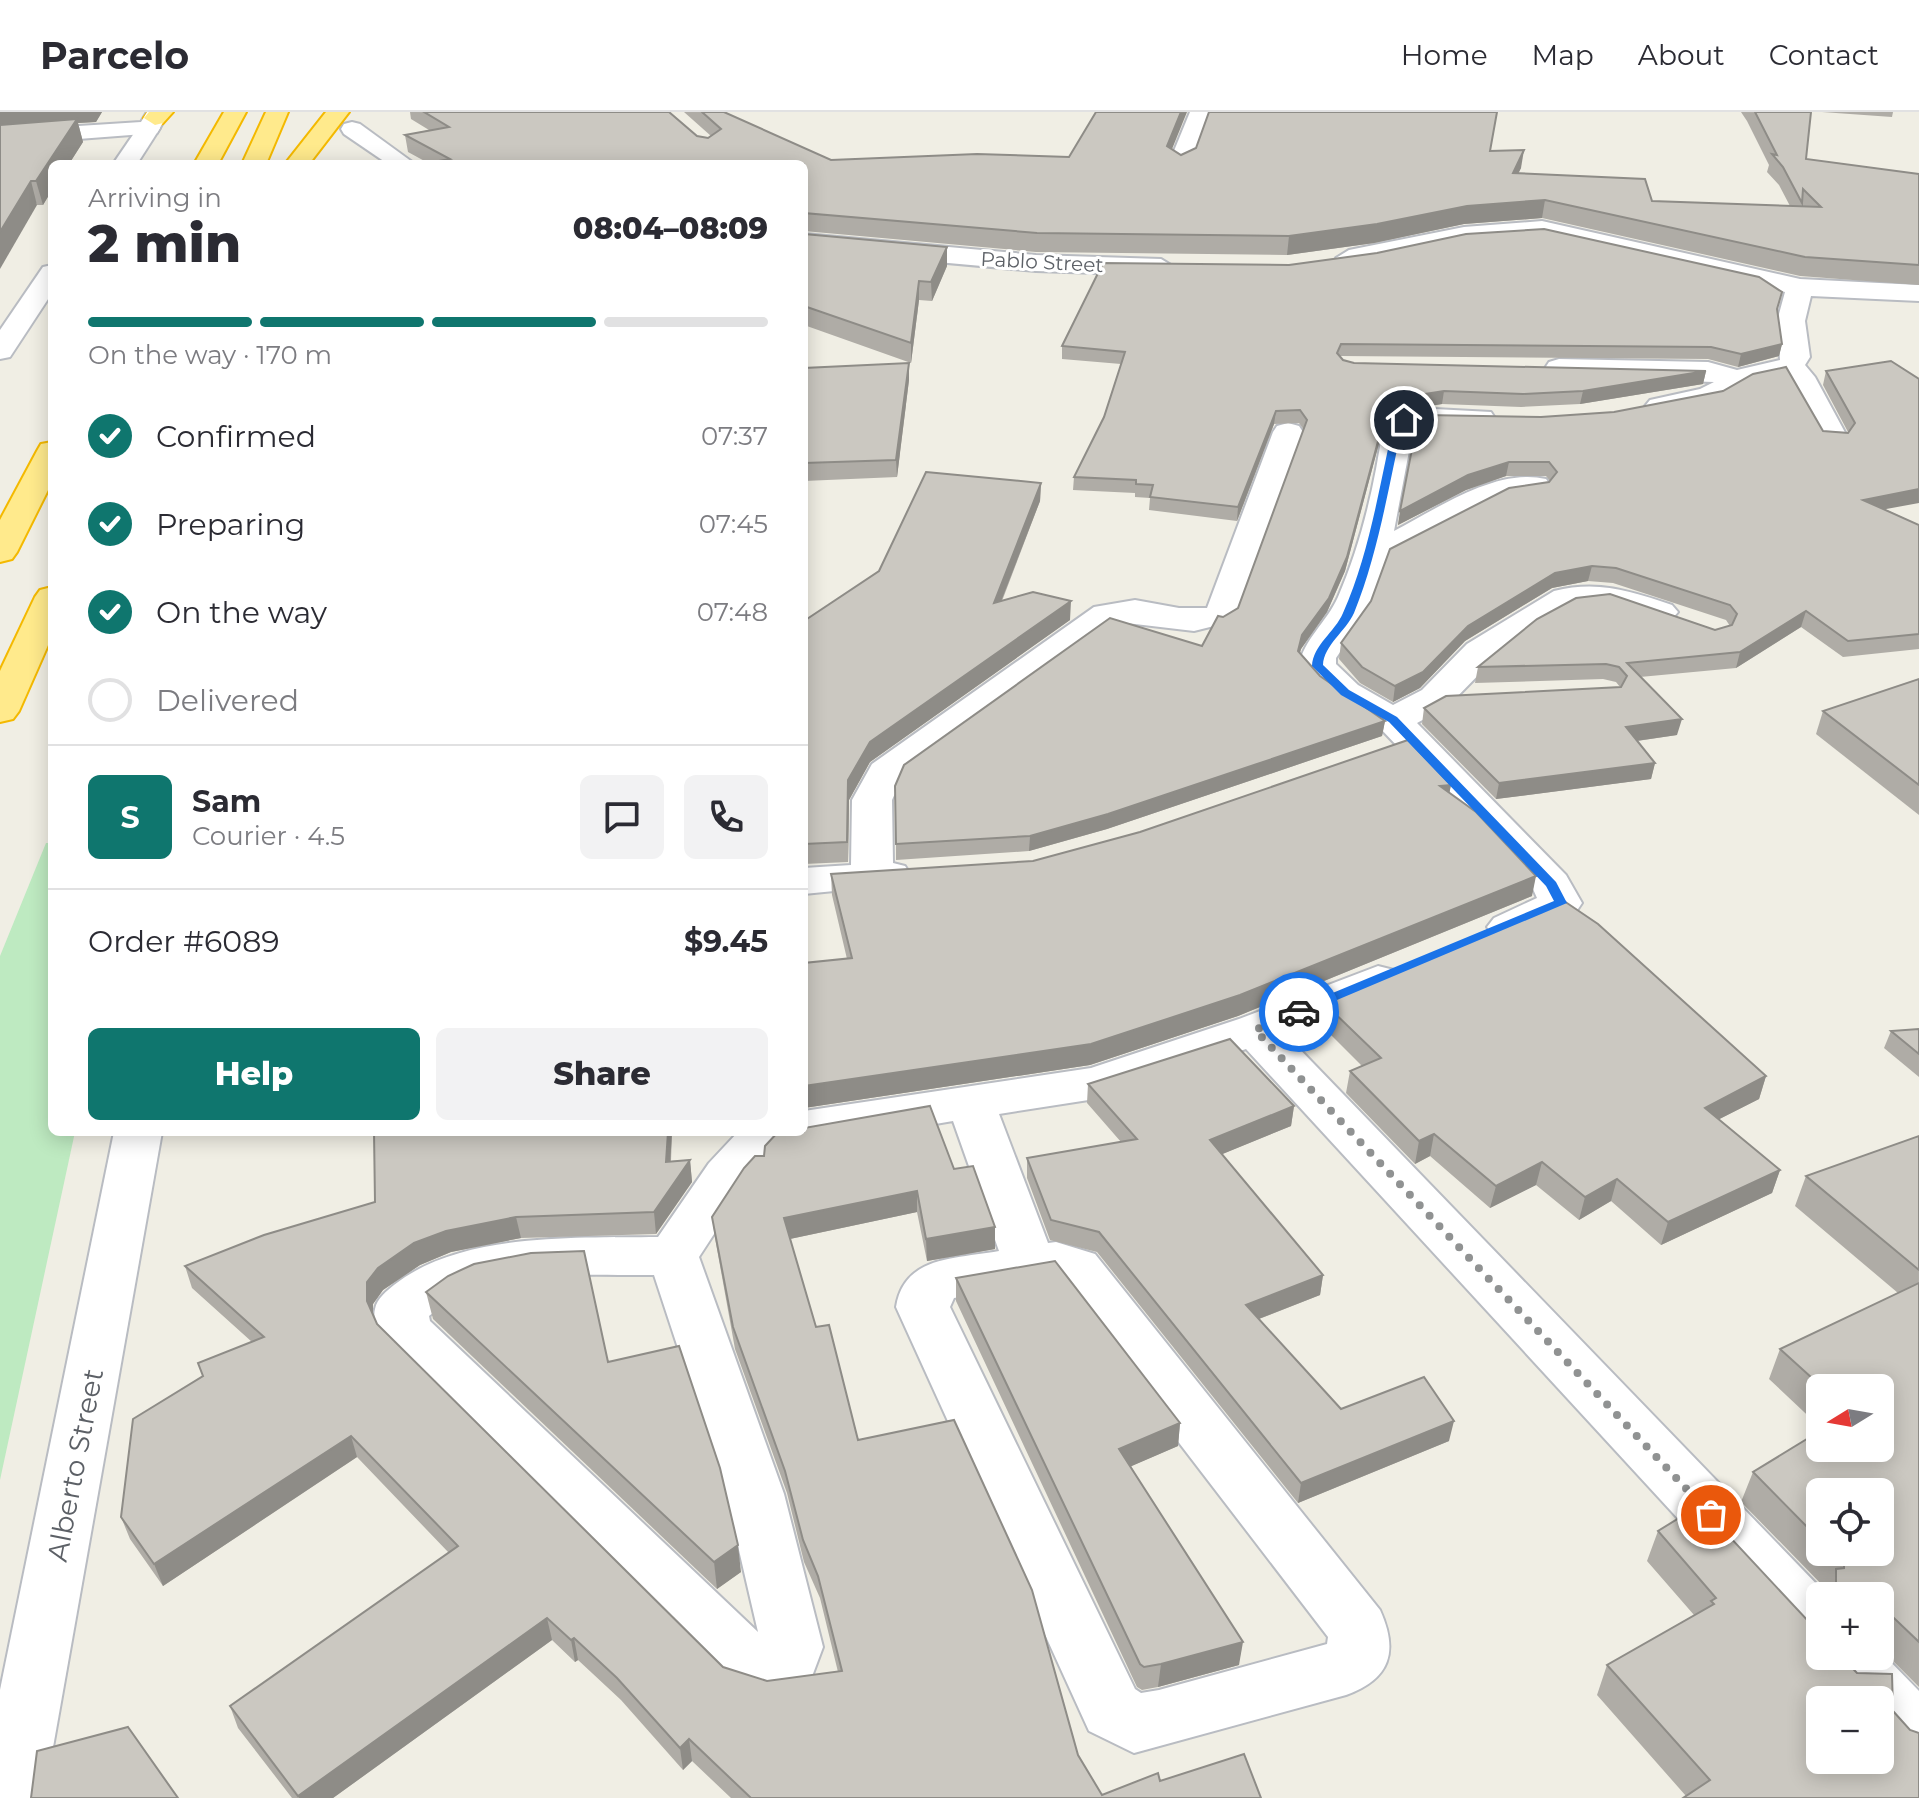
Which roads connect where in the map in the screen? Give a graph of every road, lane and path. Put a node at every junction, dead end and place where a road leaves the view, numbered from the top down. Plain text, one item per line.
1 (235, 112) edge
2 (277, 112) edge
3 (1201, 112) edge
4 (156, 118) edge
5 (349, 118) edge
6 (0, 138) edge
7 (343, 154) dead end
8 (128, 160) edge
9 (208, 160) edge
10 (256, 160) edge
11 (302, 160) edge
12 (398, 160) edge
13 (1181, 163) edge
14 (808, 242) edge
15 (1325, 261) edge
16 (1192, 267) edge
17 (48, 279) edge
18 (1800, 287) junction
19 (1919, 293) edge
20 (0, 351) edge
21 (1790, 367) junction
22 (1538, 368) edge
23 (1738, 379) junction
24 (1625, 412) edge
25 (1510, 418) edge
26 (1288, 432) dead end
27 (1833, 438) edge
28 (48, 459) edge
29 (1535, 486) edge
30 (0, 552) edge
31 (1368, 557) junction
32 (48, 606) edge
33 (1688, 622) edge
34 (1481, 697) edge
35 (1435, 698) junction
36 (0, 711) edge
37 (1403, 731) junction
38 (1371, 756) edge
39 (933, 873) edge
40 (872, 876) junction
41 (808, 881) edge
42 (1468, 944) edge
43 (1411, 967) edge
44 (1255, 1030) junction
45 (970, 1102) junction
46 (808, 1127) edge
47 (137, 1136) edge
48 (772, 1136) edge
49 (673, 1256) junction
50 (1030, 1265) junction
51 (1806, 1615) edge
52 (1857, 1670) edge
53 (1919, 1735) edge
54 (11, 1798) edge

1 - 9 highway
2 - 10 highway
3 - 13 street
4 - 6 street
4 - 8 street
5 - 7 street
5 - 11 highway
5 - 12 street
14 - 16 street, Pablo Street
15 - 18 street
17 - 20 street
18 - 19 street
18 - 21 street
21 - 23 street
21 - 27 street
22 - 23 street
23 - 24 street
25 - 31 street
26 - 40 street
28 - 30 highway
29 - 31 street
31 - 37 street
32 - 36 highway
33 - 35 street
34 - 35 street
35 - 37 street
37 - 38 street
37 - 42 street
39 - 40 street
40 - 41 street
43 - 44 street
44 - 45 street
44 - 51 street
45 - 46 street
45 - 50 street
47 - 54 street, Alberto Street
48 - 49 street
49 - 49 street
50 - 50 street
52 - 53 street

